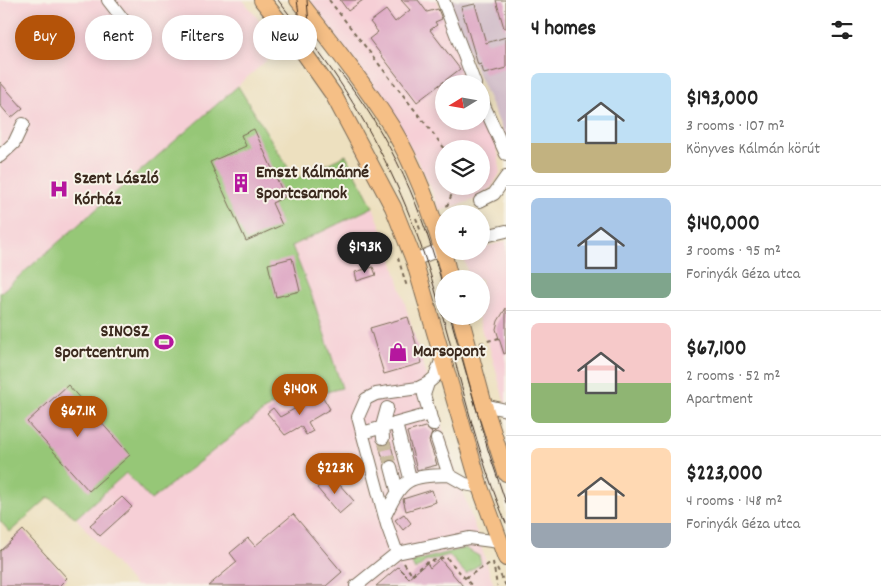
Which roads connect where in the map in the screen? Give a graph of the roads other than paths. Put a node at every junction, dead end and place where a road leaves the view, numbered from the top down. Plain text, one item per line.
1 (108, 0) edge
2 (262, 0) edge
3 (298, 0) edge
4 (443, 0) edge
5 (120, 15) edge
6 (472, 75) edge
7 (23, 124) dead end
8 (490, 128) edge
9 (506, 154) edge
10 (0, 156) edge
11 (506, 177) edge
12 (480, 201) dead end
13 (435, 224) edge
14 (506, 231) edge
15 (490, 235) edge
16 (435, 251) edge
17 (414, 260) junction
18 (462, 325) edge
19 (442, 358) junction
20 (428, 383) junction
21 (484, 405) junction
22 (387, 408) dead end
23 (506, 410) edge
24 (396, 424) junction
25 (383, 432) junction
26 (362, 433) junction
27 (437, 439) dead end
28 (391, 467) tunnel mouth
29 (506, 472) edge
30 (449, 475) junction
31 (410, 478) junction
32 (480, 487) junction
33 (397, 490) junction
34 (385, 516) junction
35 (499, 542) junction
36 (397, 553) junction
37 (497, 559) edge
38 (356, 586) edge

1 - 5 street
2 - 17 main road
3 - 13 main road
4 - 6 street
7 - 10 street
8 - 9 street
11 - 12 street
14 - 15 street
16 - 17 street
17 - 19 main road
18 - 21 main road
19 - 20 street
19 - 32 main road
20 - 24 street
20 - 26 street
21 - 23 street
21 - 29 main road
22 - 25 street
24 - 25 street
24 - 31 street
25 - 26 street
26 - 34 street
27 - 30 street
28 - 33 street
30 - 31 street
30 - 32 street
31 - 33 street
32 - 35 main road
33 - 34 street
34 - 36 street
35 - 36 street
35 - 37 main road
36 - 38 street

